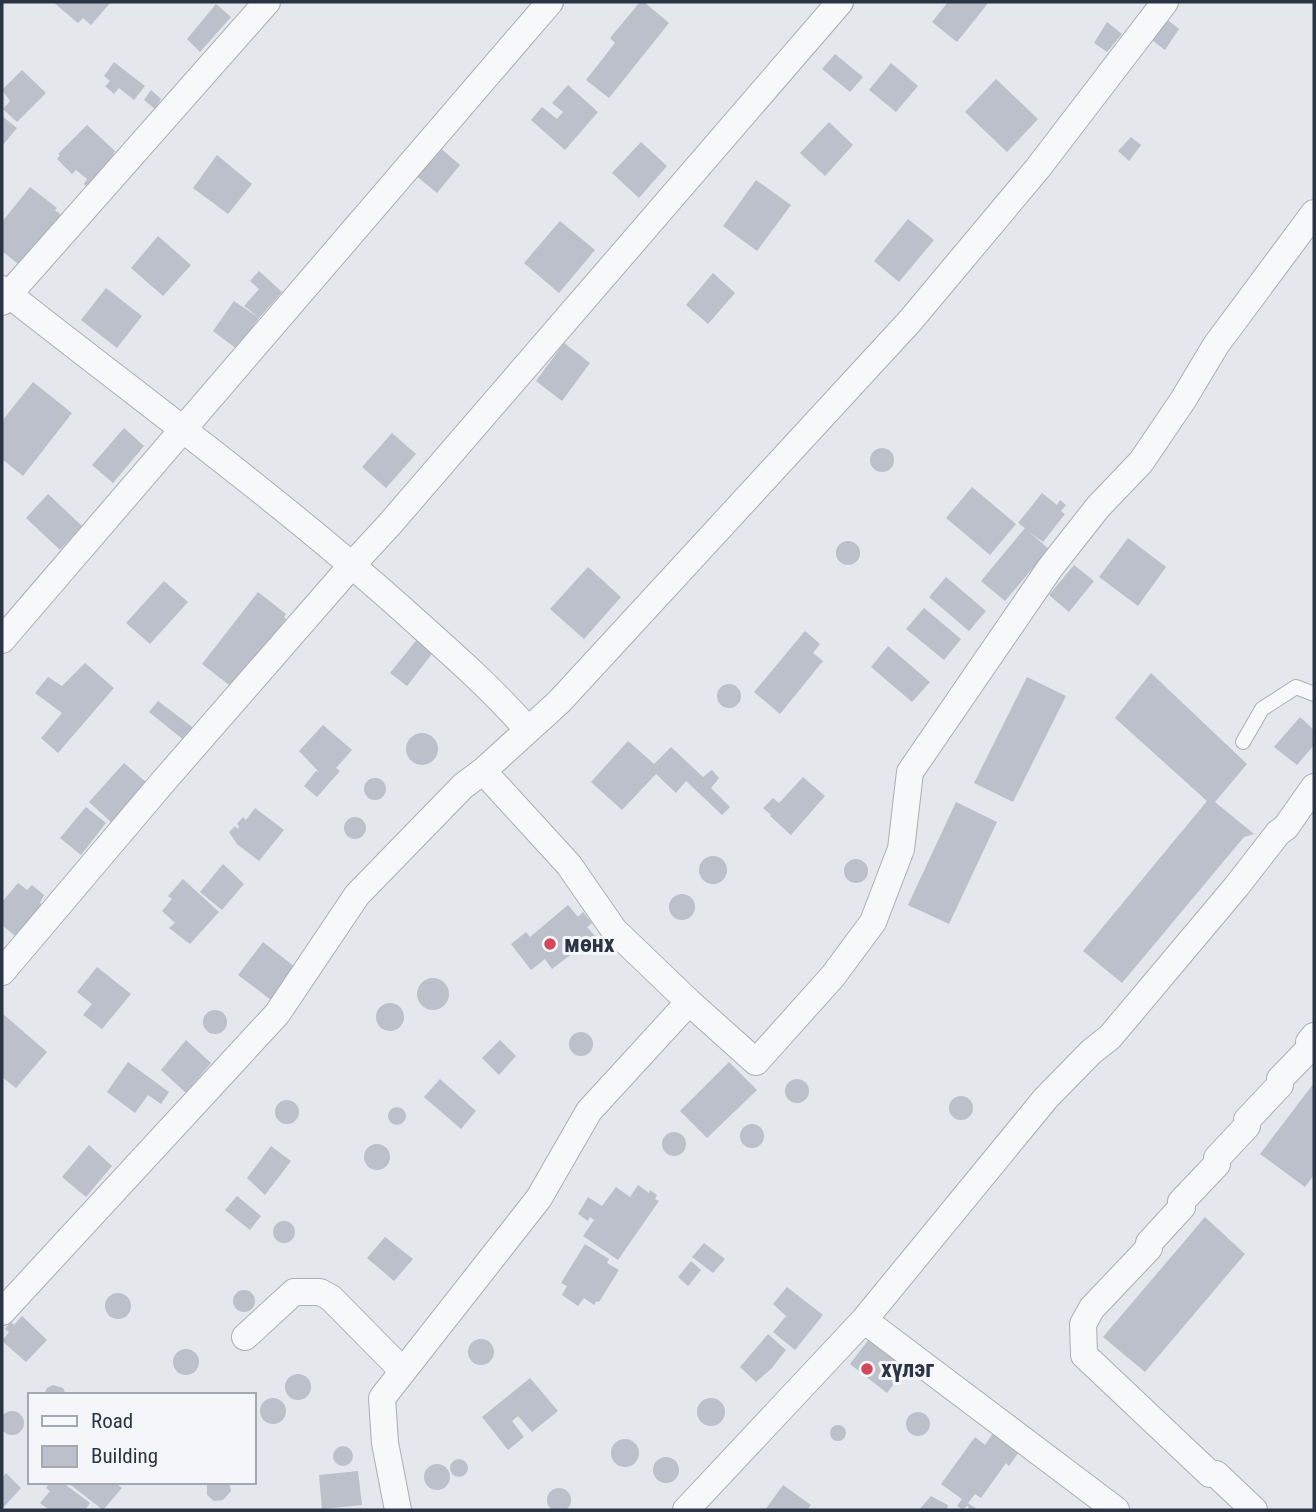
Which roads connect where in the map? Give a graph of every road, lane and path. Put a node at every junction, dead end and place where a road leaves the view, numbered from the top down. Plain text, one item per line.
1 (267, 2) edge
2 (550, 2) edge
3 (840, 2) edge
4 (1165, 2) edge
5 (1314, 213) edge
6 (4, 295) edge
7 (183, 428) junction
8 (352, 565) junction
9 (2, 640) edge
10 (1314, 694) edge
11 (528, 730) junction
12 (1243, 742) dead end
13 (484, 771) junction
14 (1314, 787) edge
15 (2, 972) edge
16 (689, 1002) junction
17 (1314, 1037) edge
18 (2, 1312) edge
19 (864, 1320) junction
20 (245, 1337) dead end
21 (403, 1371) junction
22 (398, 1510) edge
23 (686, 1510) edge
24 (1116, 1510) edge
25 (1254, 1510) edge

1 - 6 street
2 - 7 street
3 - 8 street
4 - 11 street
5 - 16 street
6 - 7 street
7 - 8 street
7 - 9 street
8 - 11 street
8 - 15 street
10 - 12 lane
11 - 13 street
13 - 16 street
13 - 18 street
14 - 19 street
16 - 21 street
17 - 25 street
19 - 23 street
19 - 24 street
20 - 21 street
21 - 22 street

